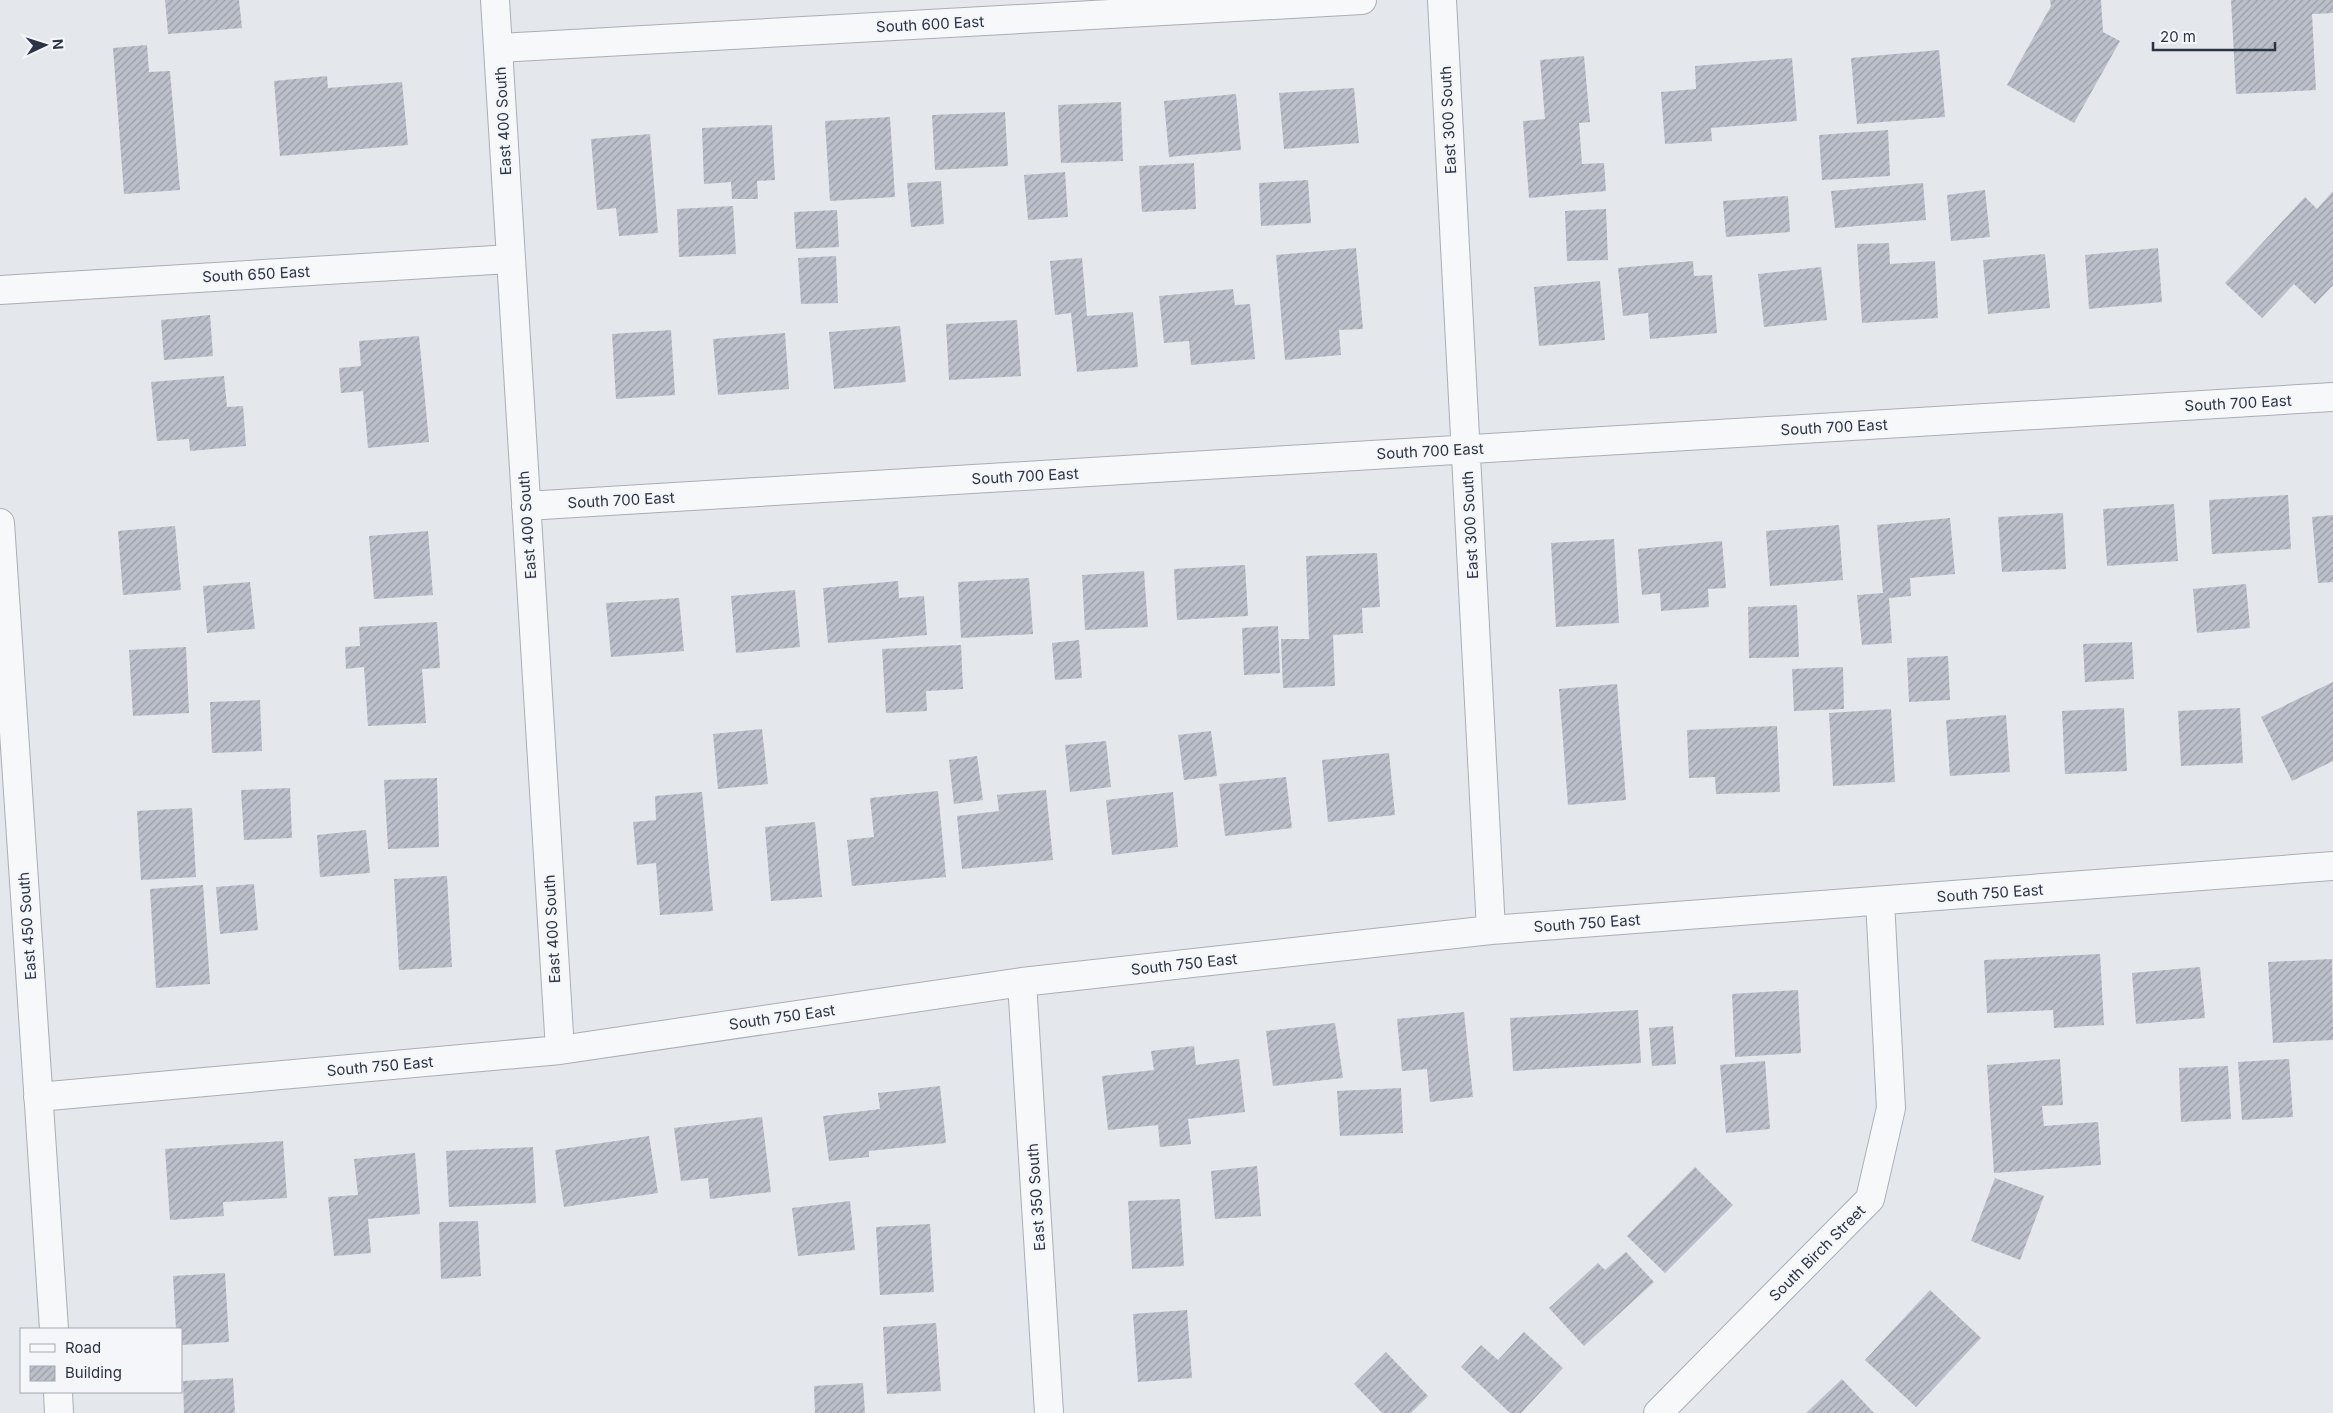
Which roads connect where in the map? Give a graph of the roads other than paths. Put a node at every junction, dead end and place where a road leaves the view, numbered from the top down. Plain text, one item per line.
1 (496, 0) edge
2 (1362, 0) edge
3 (1442, 0) edge
4 (949, 12) edge
5 (498, 48) junction
6 (511, 259) junction
7 (0, 290) edge
8 (2333, 397) edge
9 (1466, 449) junction
10 (526, 506) junction
11 (0, 523) edge
12 (2333, 866) edge
13 (1880, 901) junction
14 (1491, 930) junction
15 (1022, 982) junction
16 (560, 1050) junction
17 (38, 1097) junction
18 (54, 1328) edge
19 (58, 1393) edge
20 (59, 1413) edge
21 (1049, 1413) edge
22 (1658, 1413) edge

1 - 5 street, East 400 South
2 - 4 street, South 600 East
3 - 9 street, East 300 South
4 - 5 street, South 600 East
5 - 6 street, East 400 South
6 - 7 street, South 650 East
6 - 10 street, East 400 South
8 - 9 street, South 700 East
9 - 10 street, South 700 East
9 - 14 street, East 300 South
10 - 16 street, East 400 South
11 - 17 street, East 450 South
12 - 13 street, South 750 East
13 - 14 street, South 750 East
13 - 22 street, South Birch Street
14 - 15 street, South 750 East
15 - 16 street, South 750 East
15 - 21 street, East 350 South
16 - 17 street, South 750 East
17 - 18 street, East 450 South
19 - 20 street

